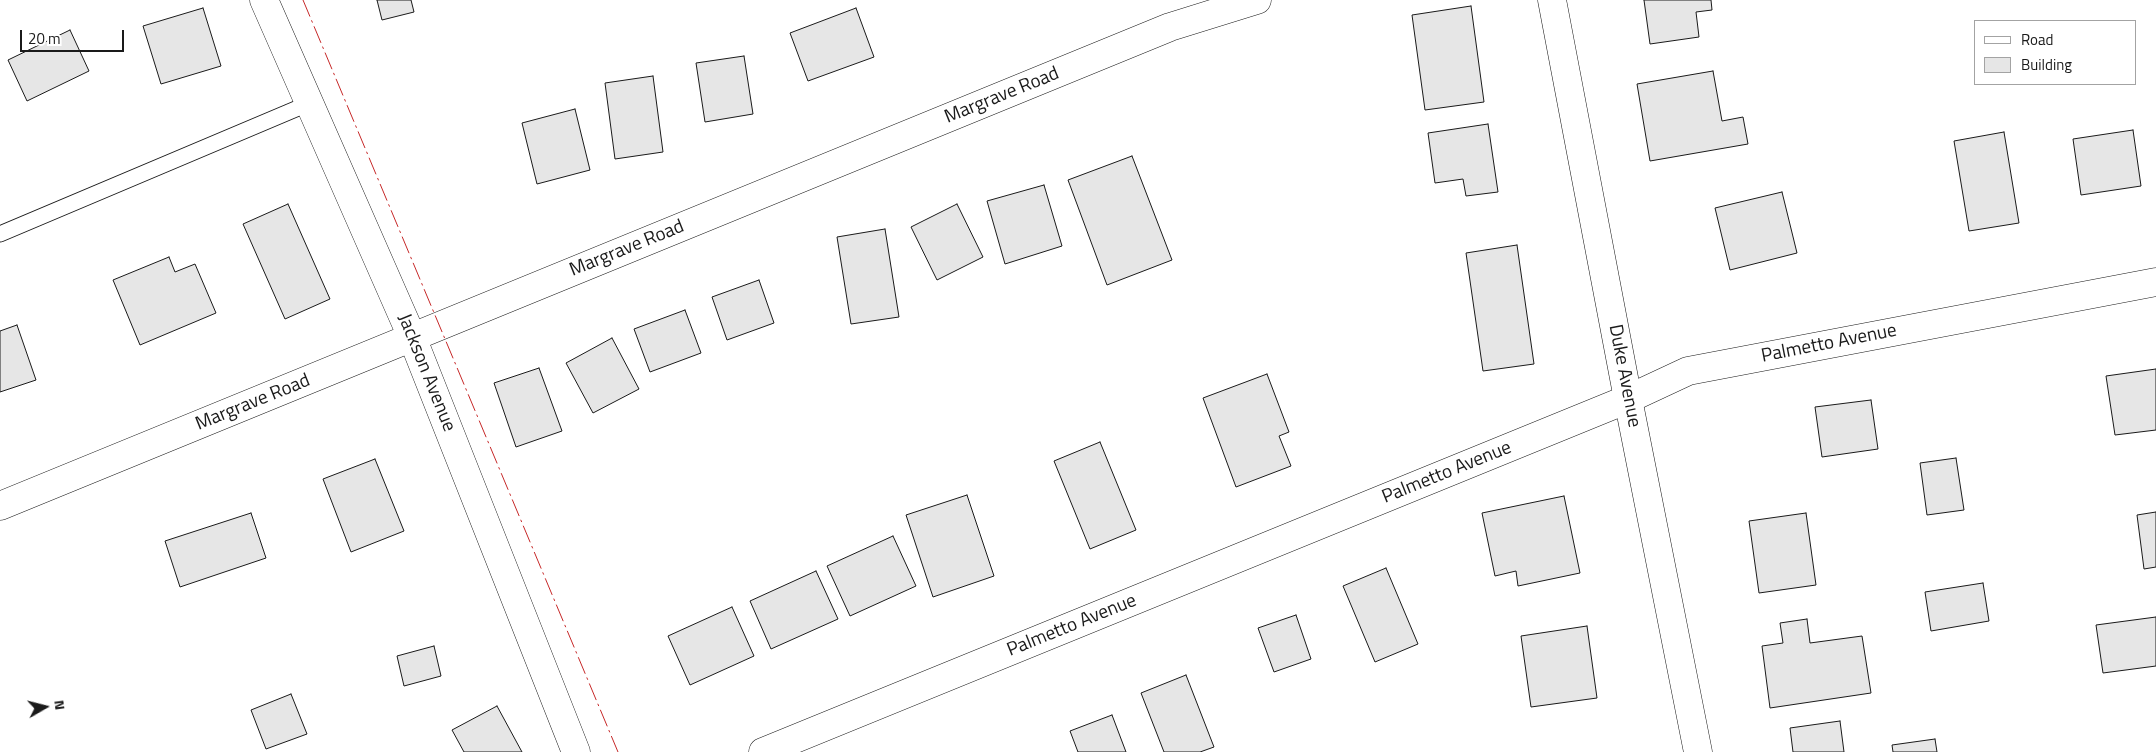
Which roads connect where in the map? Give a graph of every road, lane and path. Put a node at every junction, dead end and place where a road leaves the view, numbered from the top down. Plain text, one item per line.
1 (264, 0) edge
2 (1257, 0) edge
3 (1552, 0) edge
4 (310, 103) junction
5 (0, 234) edge
6 (2156, 282) edge
7 (412, 337) junction
8 (1628, 399) junction
9 (0, 506) edge
10 (576, 752) edge
11 (764, 752) edge
12 (1698, 752) edge

1 - 4 street, Jackson Avenue
2 - 7 street, Margrave Road
3 - 8 street, Duke Avenue
4 - 5 lane
4 - 7 street, Jackson Avenue
6 - 8 street, Palmetto Avenue
7 - 9 street, Margrave Road
7 - 10 street, Jackson Avenue
8 - 11 street, Palmetto Avenue
8 - 12 street, Duke Avenue

